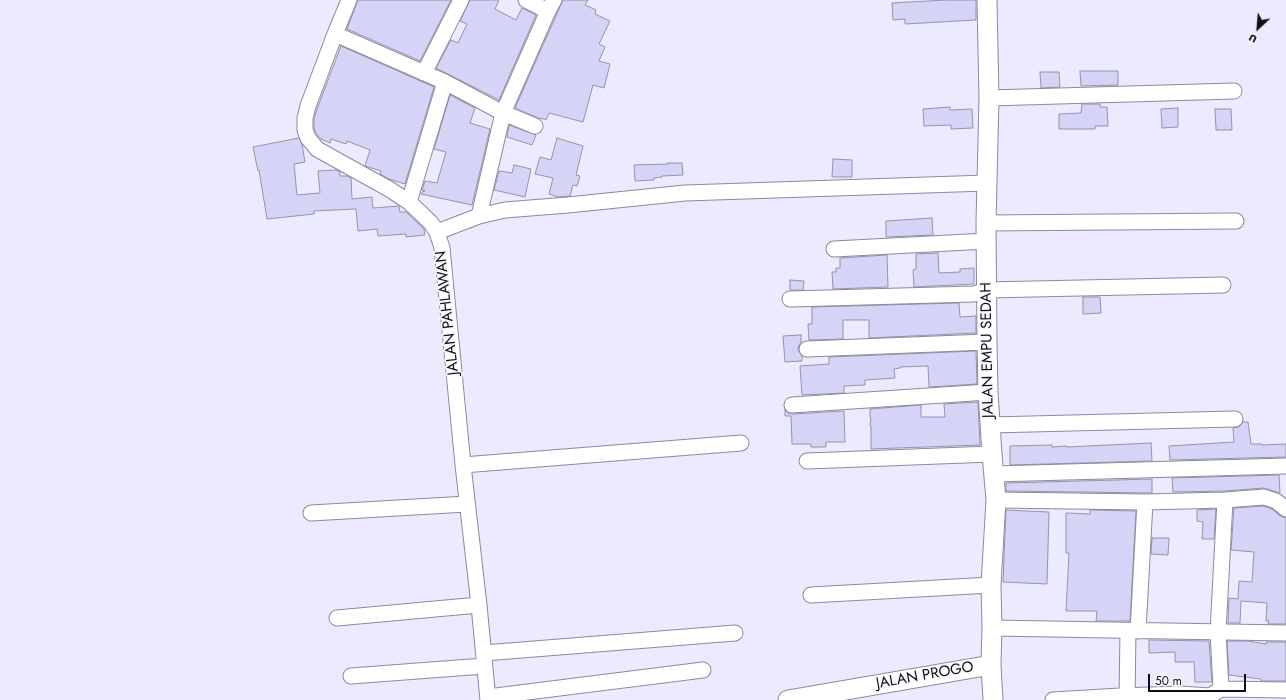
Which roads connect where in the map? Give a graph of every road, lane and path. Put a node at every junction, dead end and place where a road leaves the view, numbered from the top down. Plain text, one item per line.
1 (350, 0) edge
2 (461, 0) edge
3 (526, 0) edge
4 (987, 0) edge
5 (551, 6) edge
6 (335, 34) junction
7 (424, 73) junction
8 (445, 82) junction
9 (1234, 91) dead end
10 (989, 98) junction
11 (503, 113) junction
12 (534, 126) dead end
13 (987, 183) junction
14 (409, 202) junction
15 (478, 216) junction
16 (1236, 221) dead end
17 (437, 232) junction
18 (986, 232) junction
19 (834, 249) dead end
20 (1224, 285) dead end
21 (986, 290) junction
22 (790, 299) dead end
23 (987, 342) junction
24 (807, 349) dead end
25 (988, 392) junction
26 (792, 405) dead end
27 (1235, 419) dead end
28 (990, 425) junction
29 (741, 443) dead end
30 (992, 454) junction
31 (807, 461) dead end
32 (463, 465) junction
33 (1286, 466) edge
34 (994, 474) junction
35 (996, 500) junction
36 (1224, 500) junction
37 (1145, 502) junction
38 (468, 504) junction
39 (1286, 509) edge
40 (311, 513) dead end
41 (991, 585) junction
42 (811, 595) dead end
43 (480, 605) junction
44 (337, 618) dead end
45 (992, 628) junction
46 (1133, 631) junction
47 (1218, 632) junction
48 (735, 633) dead end
49 (1286, 633) edge
50 (484, 659) junction
51 (991, 665) junction
52 (703, 670) dead end
53 (351, 676) dead end
54 (1282, 693) edge
55 (1214, 695) edge
56 (1180, 697) edge
57 (488, 698) edge
58 (1127, 698) edge
59 (788, 700) edge
60 (992, 700) edge
61 (1053, 700) edge

1 - 6 street, JALAN PAHLAWAN
2 - 7 street
3 - 5 street
4 - 10 street, JALAN EMPU SEDAH
5 - 11 street
6 - 7 street
6 - 14 street, JALAN PAHLAWAN
7 - 8 street
8 - 11 street
8 - 14 street
9 - 10 street
10 - 13 street, JALAN EMPU SEDAH
11 - 12 street
11 - 15 street
13 - 15 street
13 - 18 street, JALAN EMPU SEDAH
14 - 17 street, JALAN PAHLAWAN
15 - 17 street
16 - 18 street
17 - 32 street, JALAN PAHLAWAN
18 - 19 street
18 - 21 street, JALAN EMPU SEDAH
20 - 21 street
21 - 22 street
21 - 23 street, JALAN EMPU SEDAH
23 - 24 street
23 - 25 street, JALAN EMPU SEDAH
25 - 26 street
25 - 28 street, JALAN EMPU SEDAH
27 - 28 street
28 - 30 street, JALAN EMPU SEDAH
29 - 32 street
30 - 31 street
30 - 34 street, JALAN EMPU SEDAH
32 - 38 street, JALAN PAHLAWAN
33 - 34 street
34 - 35 street, JALAN EMPU SEDAH
35 - 37 street
35 - 41 street, JALAN EMPU SEDAH
36 - 37 street
36 - 39 street
36 - 47 street
37 - 46 street
38 - 40 street
38 - 43 street, JALAN PAHLAWAN
41 - 42 street
41 - 45 street, JALAN EMPU SEDAH
43 - 44 street
43 - 50 street, JALAN PAHLAWAN
45 - 46 street
45 - 51 street, JALAN EMPU SEDAH
46 - 47 street
46 - 58 street
47 - 49 street
47 - 55 street
48 - 50 street
50 - 53 street
50 - 57 street, JALAN PAHLAWAN
51 - 59 street, JALAN PROGO
51 - 60 street, JALAN EMPU SEDAH
52 - 57 street
54 - 55 street
55 - 56 street
56 - 58 street
58 - 61 street

